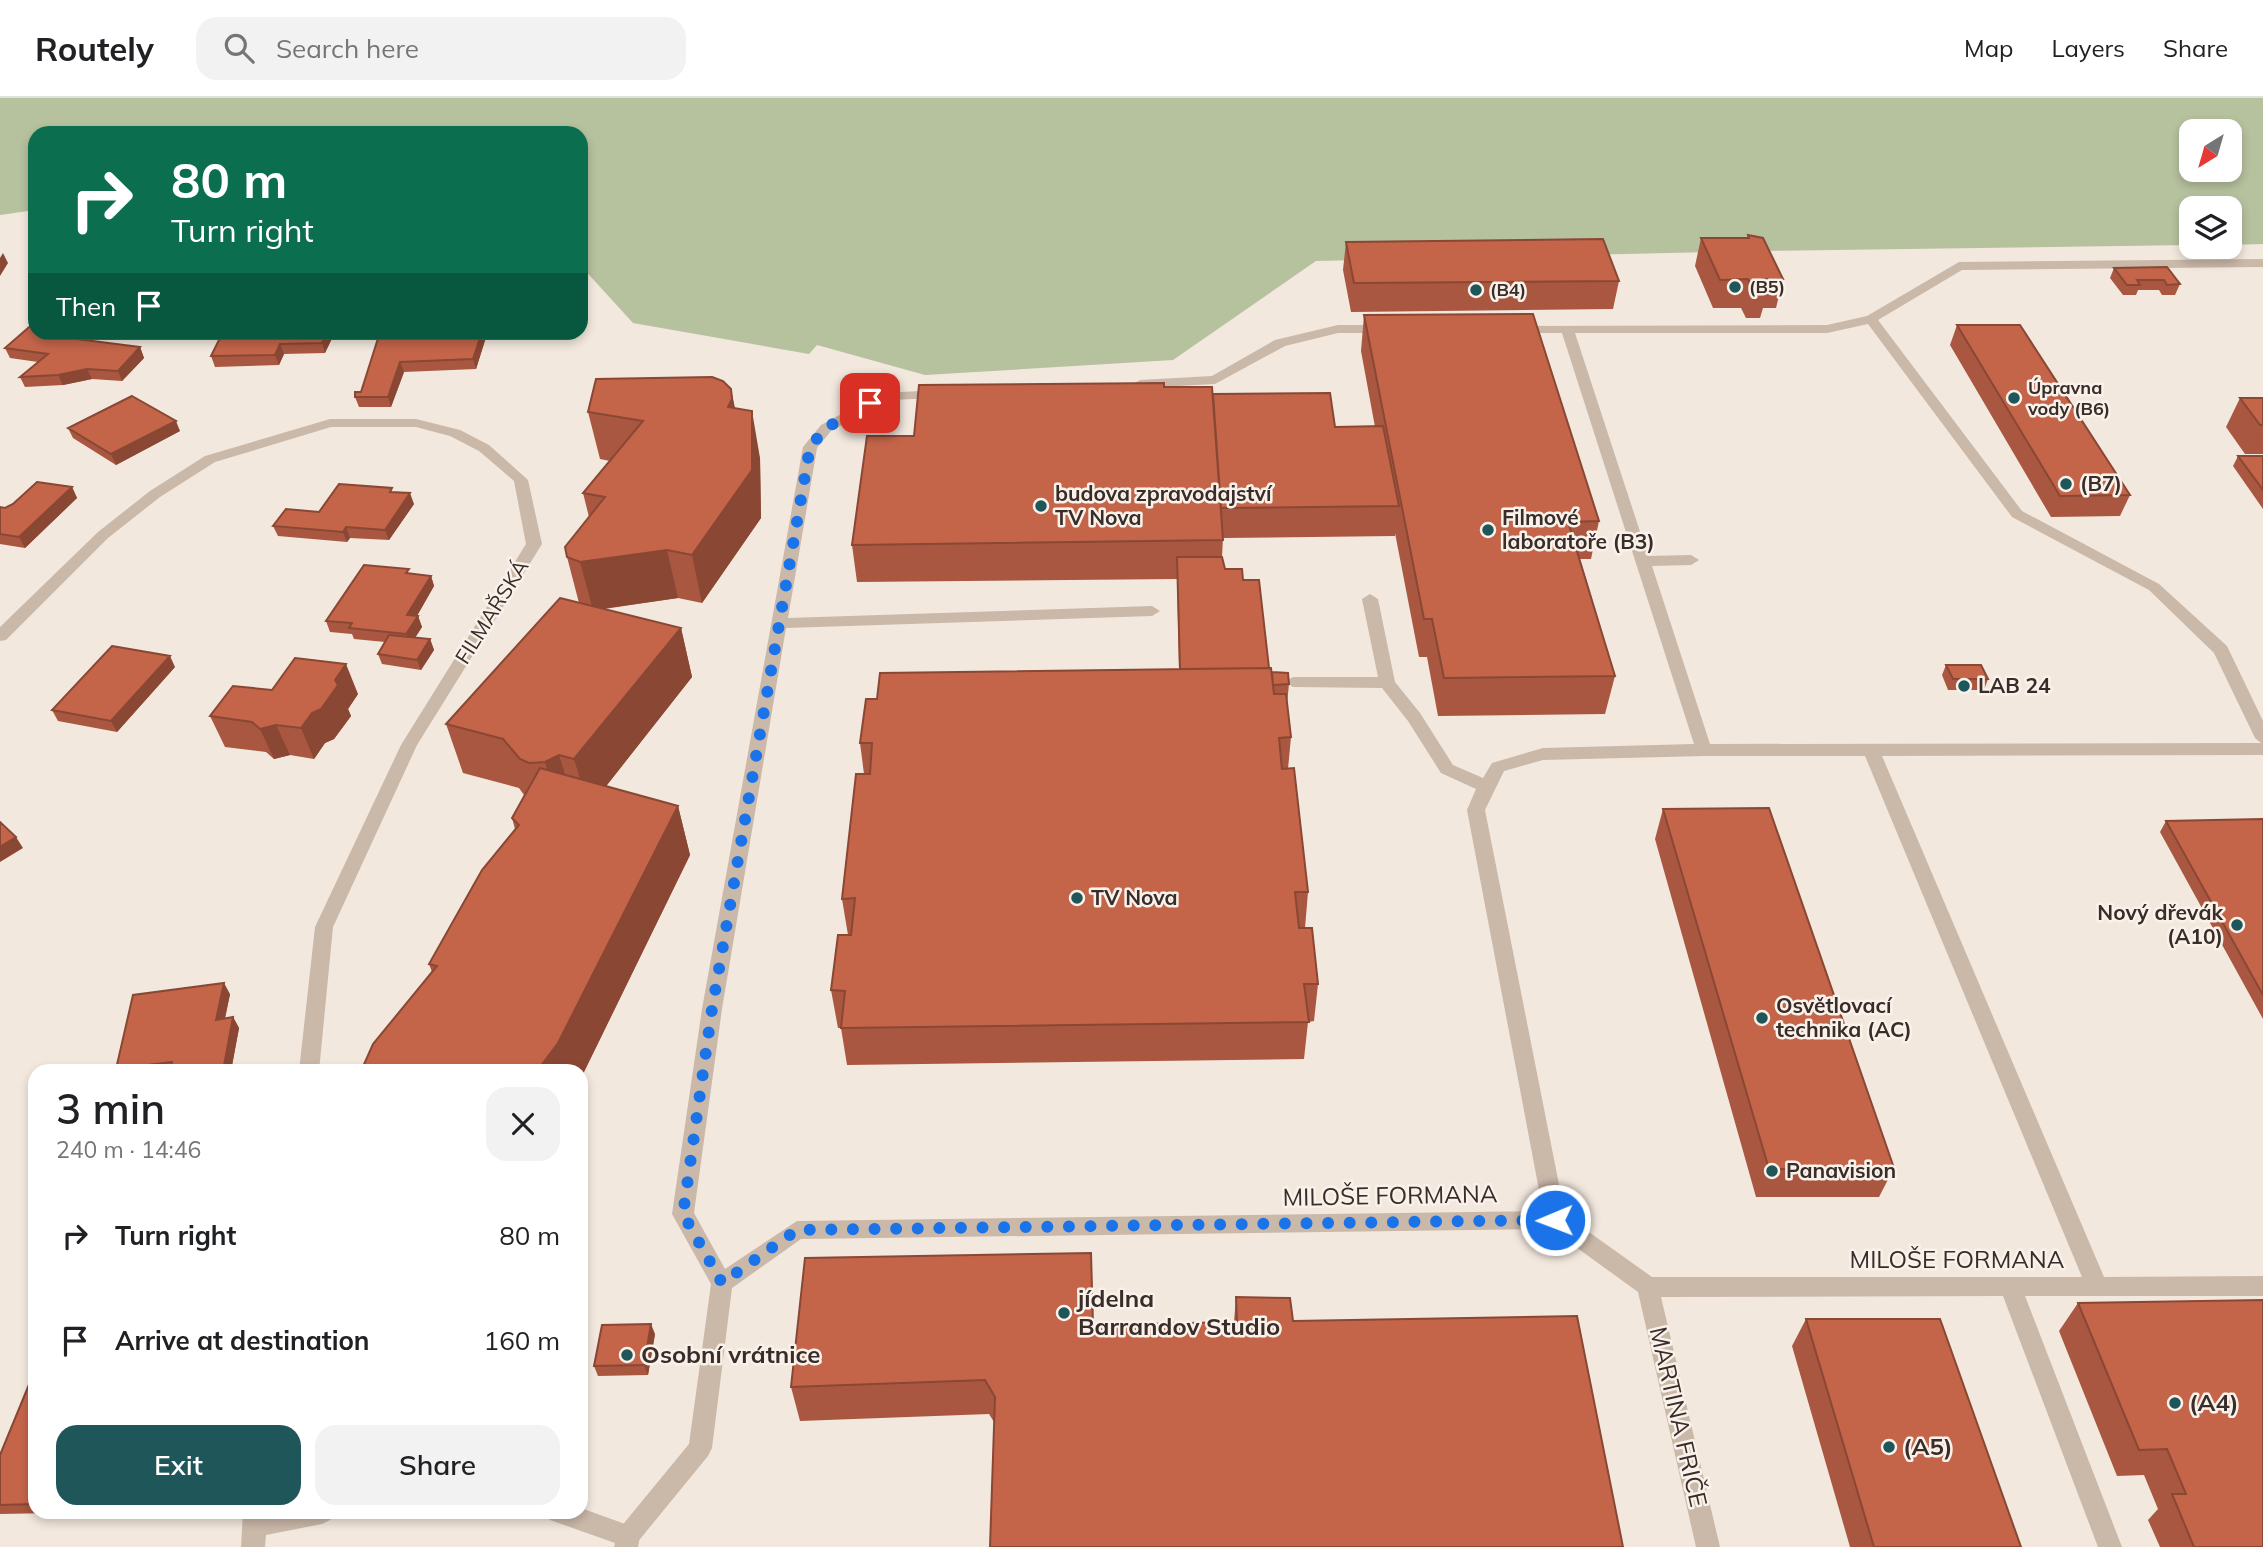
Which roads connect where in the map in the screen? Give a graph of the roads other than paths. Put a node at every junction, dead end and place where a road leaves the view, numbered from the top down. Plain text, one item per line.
1 (2263, 263) edge
2 (1871, 318) junction
3 (1393, 329) edge
4 (1501, 329) edge
5 (1567, 329) junction
6 (1118, 385) edge
7 (954, 393) edge
8 (1691, 560) dead end
9 (1643, 561) junction
10 (1370, 599) dead end
11 (1152, 611) dead end
12 (780, 624) junction
13 (0, 636) edge
14 (1293, 682) dead end
15 (1387, 682) junction
16 (2263, 738) edge
17 (2263, 749) edge
18 (1704, 750) junction
19 (1871, 750) junction
20 (1486, 786) junction
21 (310, 1064) edge
22 (1555, 1220) junction
23 (722, 1283) junction
24 (2010, 1286) junction
25 (2097, 1286) junction
26 (2263, 1286) edge
27 (1648, 1287) junction
28 (292, 1519) edge
29 (575, 1519) edge
30 (254, 1528) edge
31 (627, 1541) edge
32 (1708, 1547) edge
33 (2110, 1547) edge

1 - 2 street
2 - 5 street
2 - 16 street
3 - 6 street
4 - 5 street
5 - 9 street
7 - 12 street
8 - 9 street
9 - 18 street
10 - 15 street
11 - 12 street
12 - 23 street
13 - 21 street, FILMAŘSKÁ
14 - 15 street
15 - 20 street
17 - 19 street
18 - 19 street
18 - 20 street
19 - 25 street
20 - 22 street
22 - 23 street, MILOŠE FORMANA
22 - 27 street
23 - 31 street
24 - 25 street, MILOŠE FORMANA
24 - 27 street, MILOŠE FORMANA
24 - 33 street
25 - 26 street, MILOŠE FORMANA
27 - 32 street, MARTINA FRIČE
28 - 30 street
29 - 31 street

